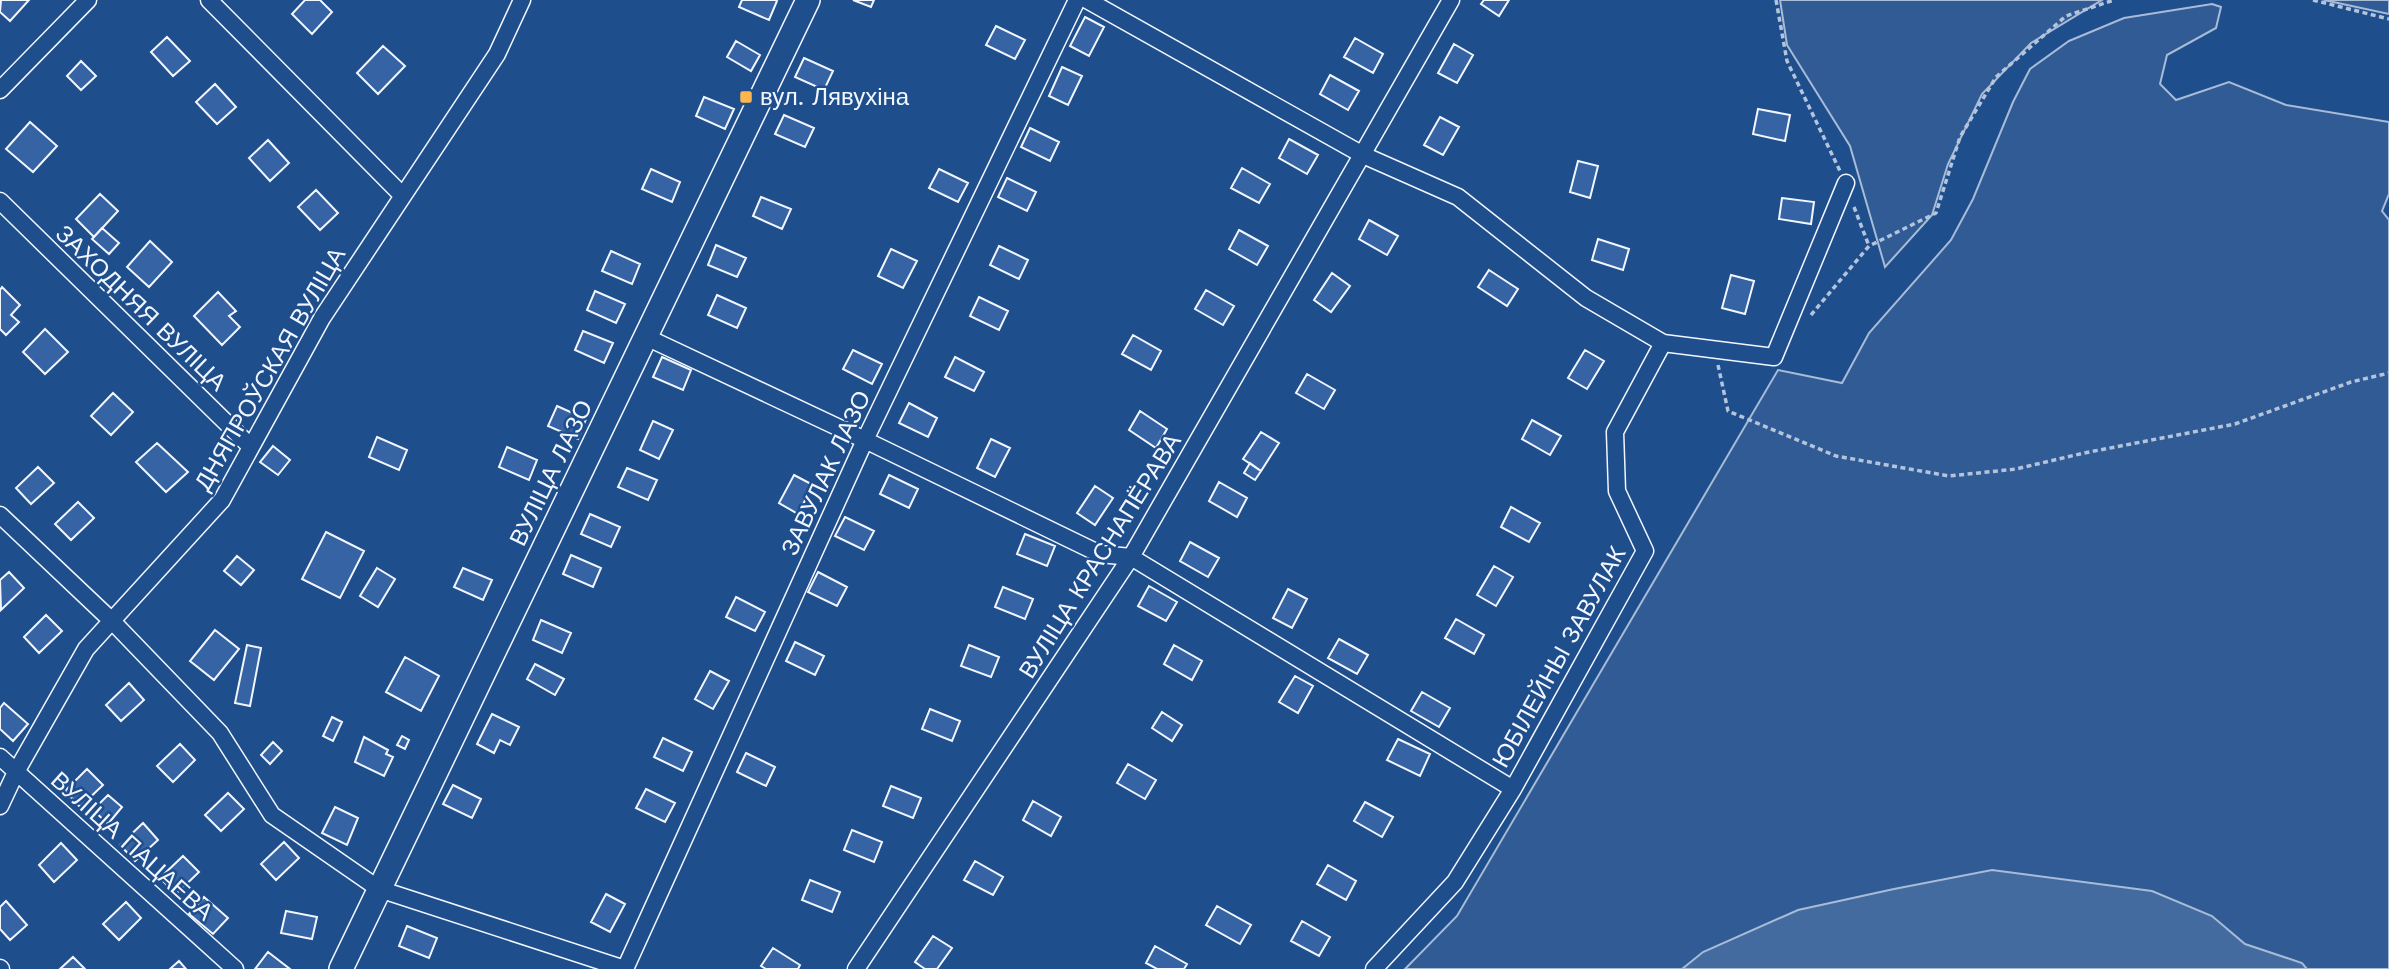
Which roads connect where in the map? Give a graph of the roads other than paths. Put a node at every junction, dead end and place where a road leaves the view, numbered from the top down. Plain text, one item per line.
1 (88, 0) edge
2 (209, 0) edge
3 (522, 0) edge
4 (808, 0) edge
5 (1077, 0) edge
6 (1087, 0) edge
7 (1451, 0) edge
8 (0, 90) edge
9 (1363, 155) junction
10 (1846, 183) road end
11 (402, 195) junction
12 (0, 201) edge
13 (646, 337) junction
14 (1663, 343) junction
15 (866, 440) junction
16 (251, 447) junction
17 (0, 515) edge
18 (1132, 557) junction
19 (112, 621) junction
20 (0, 757) edge
21 (16, 772) junction
22 (1513, 789) junction
23 (0, 806) edge
24 (379, 889) junction
25 (235, 969) edge
26 (341, 969) edge
27 (625, 969) edge
28 (856, 969) edge
29 (1374, 969) edge

1 - 8 street
2 - 11 street
3 - 11 street, ДНЯПРОЎСКАЯ ВУЛІЦА
4 - 13 main road, ВУЛІЦА ЛАЗО
5 - 15 street, ЗАВУЛАК ЛАЗО
6 - 9 street
7 - 9 street, ВУЛІЦА КРАСНАПЁРАВА
9 - 14 street
9 - 18 street, ВУЛІЦА КРАСНАПЁРАВА
10 - 14 street
11 - 16 street, ДНЯПРОЎСКАЯ ВУЛІЦА
12 - 16 street, ЗАХОДНЯЯ ВУЛІЦА
13 - 15 street
13 - 24 main road, ВУЛІЦА ЛАЗО
14 - 22 street, ЮБІЛЕЙНЫ ЗАВУЛАК
15 - 18 street
15 - 27 street, ЗАВУЛАК ЛАЗО
16 - 19 street, ДНЯПРОЎСКАЯ ВУЛІЦА
17 - 19 street
18 - 22 street
18 - 28 street, ВУЛІЦА КРАСНАПЁРАВА
19 - 21 street, ДНЯПРОЎСКАЯ ВУЛІЦА
19 - 24 street
20 - 21 street, ВУЛІЦА ПАЦАЕВА
21 - 23 street, ДНЯПРОЎСКАЯ ВУЛІЦА
21 - 25 street, ВУЛІЦА ПАЦАЕВА
22 - 29 street, ЮБІЛЕЙНЫ ЗАВУЛАК
24 - 26 main road, ВУЛІЦА ЛАЗО
24 - 27 street

